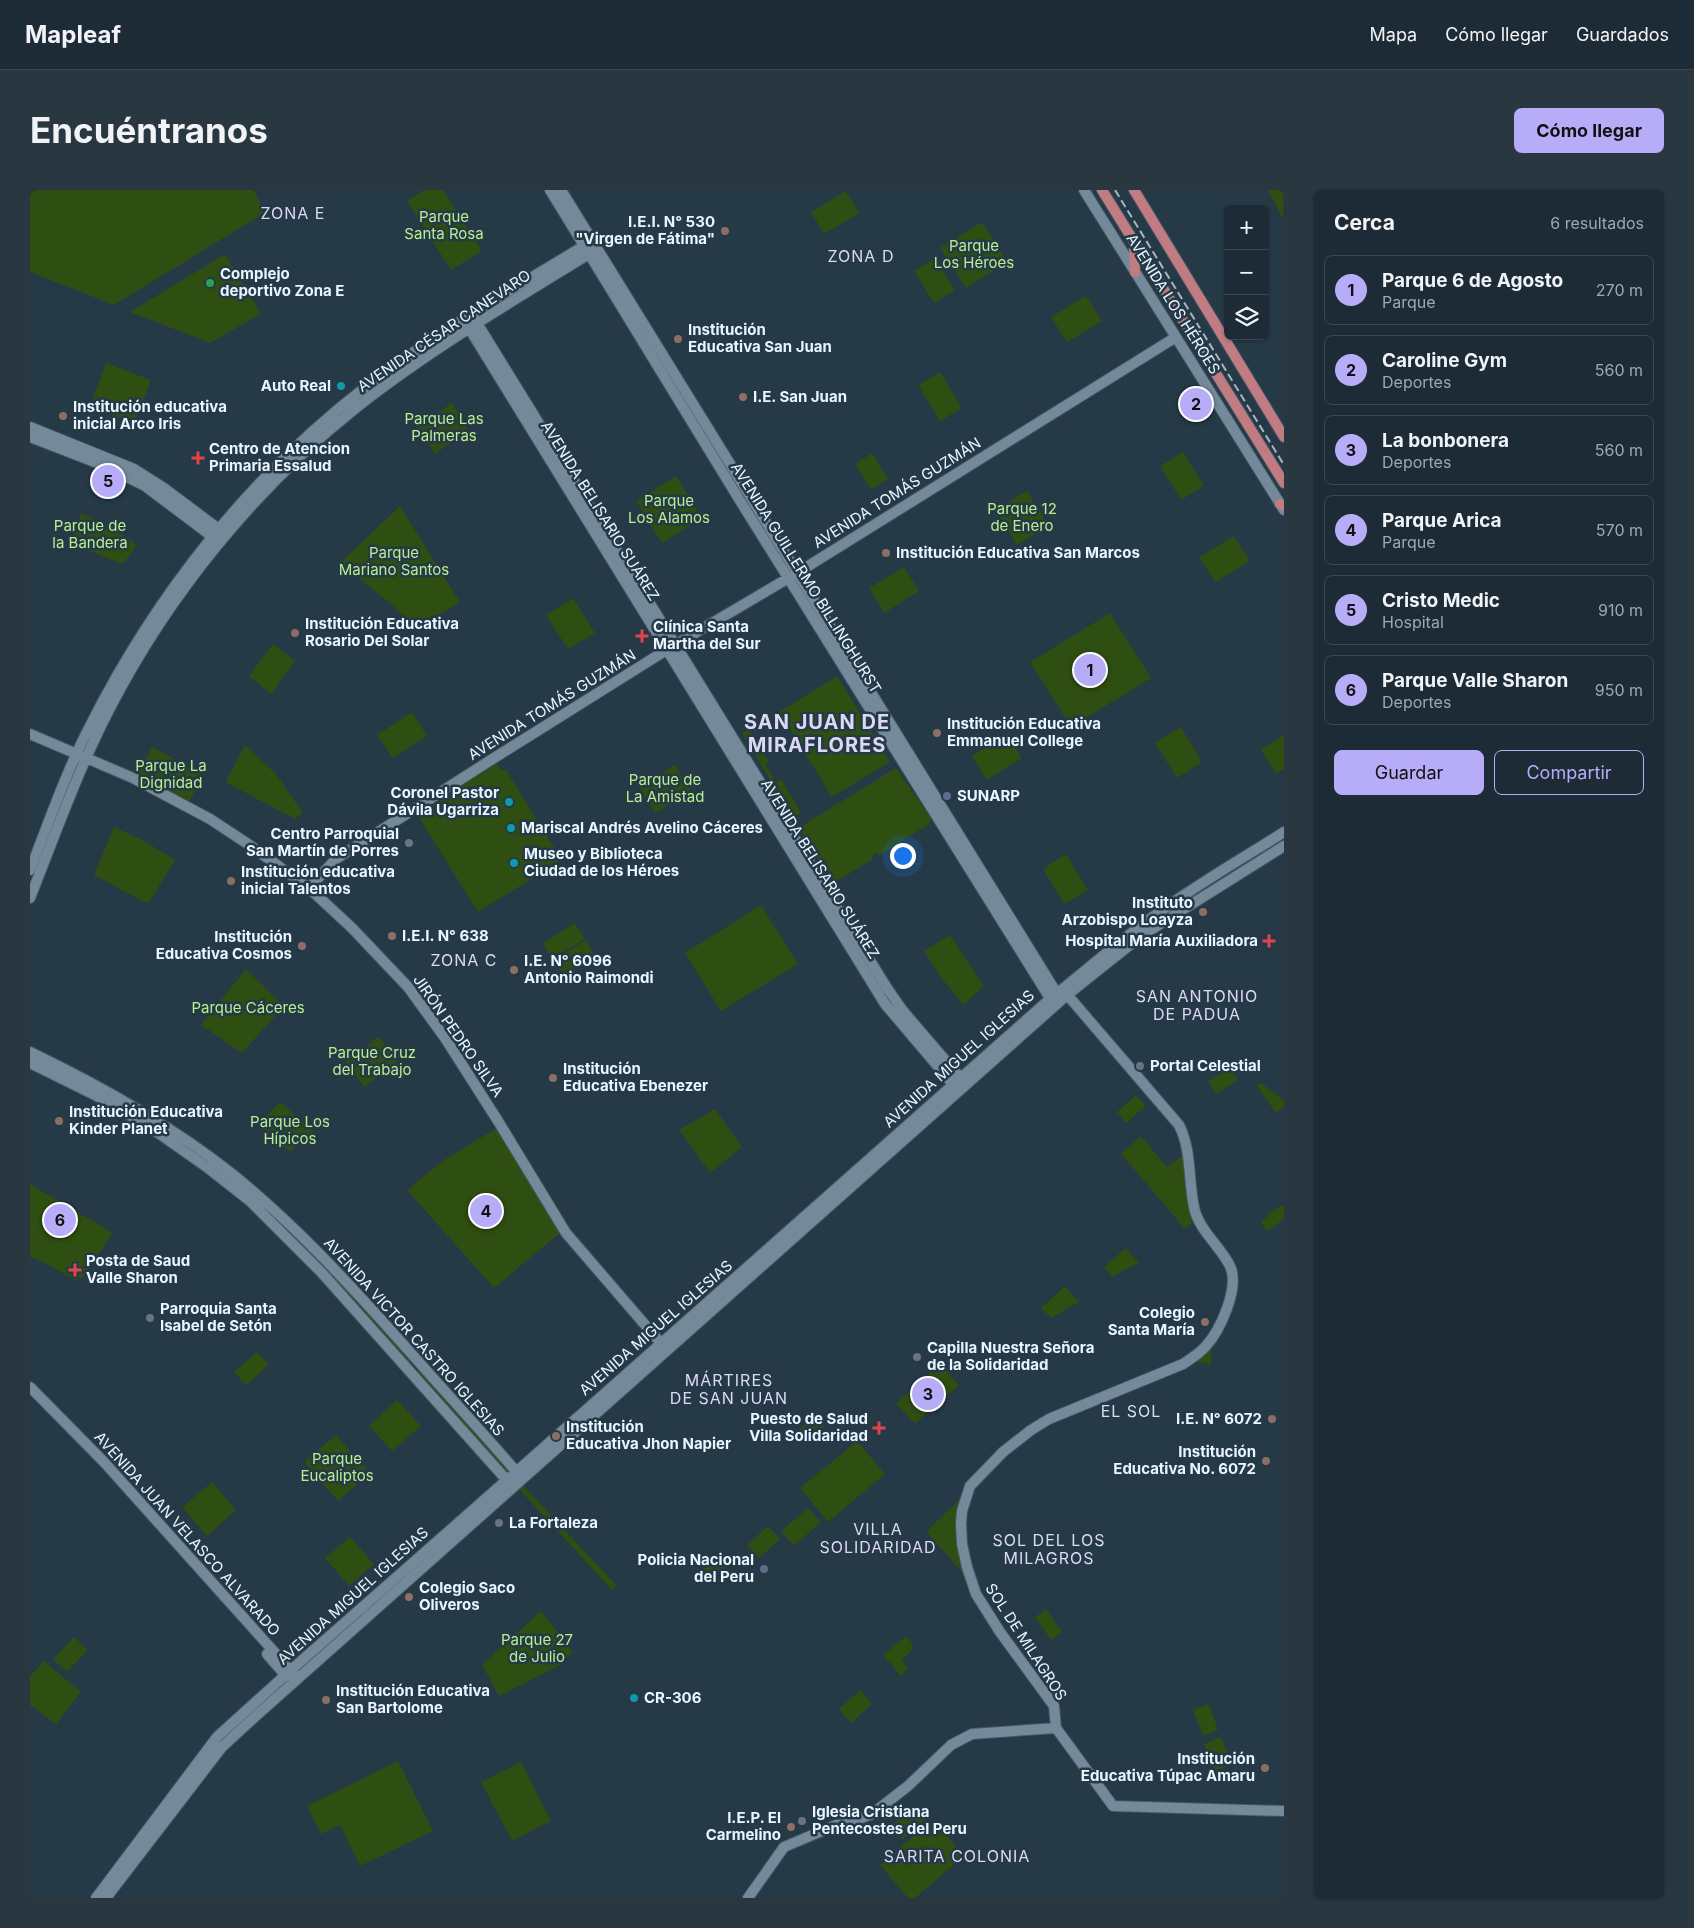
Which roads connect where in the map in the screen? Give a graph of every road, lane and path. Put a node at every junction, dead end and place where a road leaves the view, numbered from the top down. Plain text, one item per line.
1 (550, 190) edge
2 (561, 190) edge
3 (1084, 190) edge
4 (1102, 190) edge
5 (1134, 190) edge
6 (1134, 243) junction
7 (590, 248) junction
8 (1135, 272) junction
9 (471, 322) junction
10 (1176, 338) junction
11 (30, 427) edge
12 (30, 437) edge
13 (1284, 437) edge
14 (1284, 483) edge
15 (1283, 507) edge
16 (220, 536) junction
17 (793, 575) junction
18 (672, 647) junction
19 (30, 734) edge
20 (82, 755) junction
21 (1284, 832) edge
22 (1284, 846) edge
23 (30, 870) edge
24 (309, 888) junction
25 (30, 898) edge
26 (1059, 997) junction
27 (30, 1052) edge
28 (30, 1063) edge
29 (960, 1085) junction
30 (664, 1347) junction
31 (30, 1387) edge
32 (30, 1394) edge
33 (520, 1476) junction
34 (510, 1484) junction
35 (970, 1486) joint
36 (288, 1673) junction
37 (298, 1679) junction
38 (1056, 1728) junction
39 (1284, 1812) edge
40 (96, 1898) edge
41 (106, 1898) edge
42 (748, 1898) edge

1 - 7 street, AVENIDA GUILLERMO BILLINGHURST
2 - 7 street, AVENIDA GUILLERMO BILLINGHURST
3 - 8 street, AVENIDA LOS HÉROES
4 - 6 main road, AVENIDA LOS HÉROES
5 - 13 main road, AVENIDA LOS HÉROES
6 - 8 main road
6 - 14 main road, AVENIDA LOS HÉROES
7 - 9 street, AVENIDA CÉSAR CANEVARO
7 - 17 street, AVENIDA GUILLERMO BILLINGHURST
8 - 10 street, AVENIDA LOS HÉROES
9 - 16 street, AVENIDA CÉSAR CANEVARO
9 - 18 street, AVENIDA BELISARIO SUÁREZ
10 - 15 street, AVENIDA LOS HÉROES
10 - 17 street, AVENIDA TOMÁS GUZMÁN
11 - 16 street
12 - 16 street
16 - 20 street, AVENIDA CÉSAR CANEVARO
17 - 18 street, AVENIDA TOMÁS GUZMÁN
17 - 26 street, AVENIDA GUILLERMO BILLINGHURST
18 - 24 street, AVENIDA TOMÁS GUZMÁN
18 - 29 street, AVENIDA BELISARIO SUÁREZ
19 - 20 street, JIRÓN PEDRO SILVA
20 - 23 street, AVENIDA CÉSAR CANEVARO
20 - 24 street, JIRÓN PEDRO SILVA
20 - 25 street, AVENIDA CÉSAR CANEVARO
21 - 26 street, AVENIDA MIGUEL IGLESIAS
22 - 26 street, AVENIDA MIGUEL IGLESIAS
24 - 30 street, JIRÓN PEDRO SILVA
26 - 29 street, AVENIDA MIGUEL IGLESIAS
26 - 35 street, AVENIDA GUILLERMO BILLINGHURST
27 - 33 street, AVENIDA VICTOR CASTRO IGLESIAS
28 - 34 street, AVENIDA VICTOR CASTRO IGLESIAS
29 - 30 street, AVENIDA MIGUEL IGLESIAS
30 - 33 street, AVENIDA MIGUEL IGLESIAS
31 - 36 street, AVENIDA JUAN VELASCO ALVARADO
32 - 36 street, AVENIDA JUAN VELASCO ALVARADO
33 - 34 street, AVENIDA MIGUEL IGLESIAS
34 - 36 street, AVENIDA MIGUEL IGLESIAS
34 - 37 street, AVENIDA MIGUEL IGLESIAS
35 - 38 street, SOL DE MILAGROS
36 - 37 street, AVENIDA JUAN VELASCO ALVARADO
36 - 40 street, AVENIDA MIGUEL IGLESIAS
37 - 41 street, AVENIDA MIGUEL IGLESIAS
38 - 39 street
38 - 42 street

